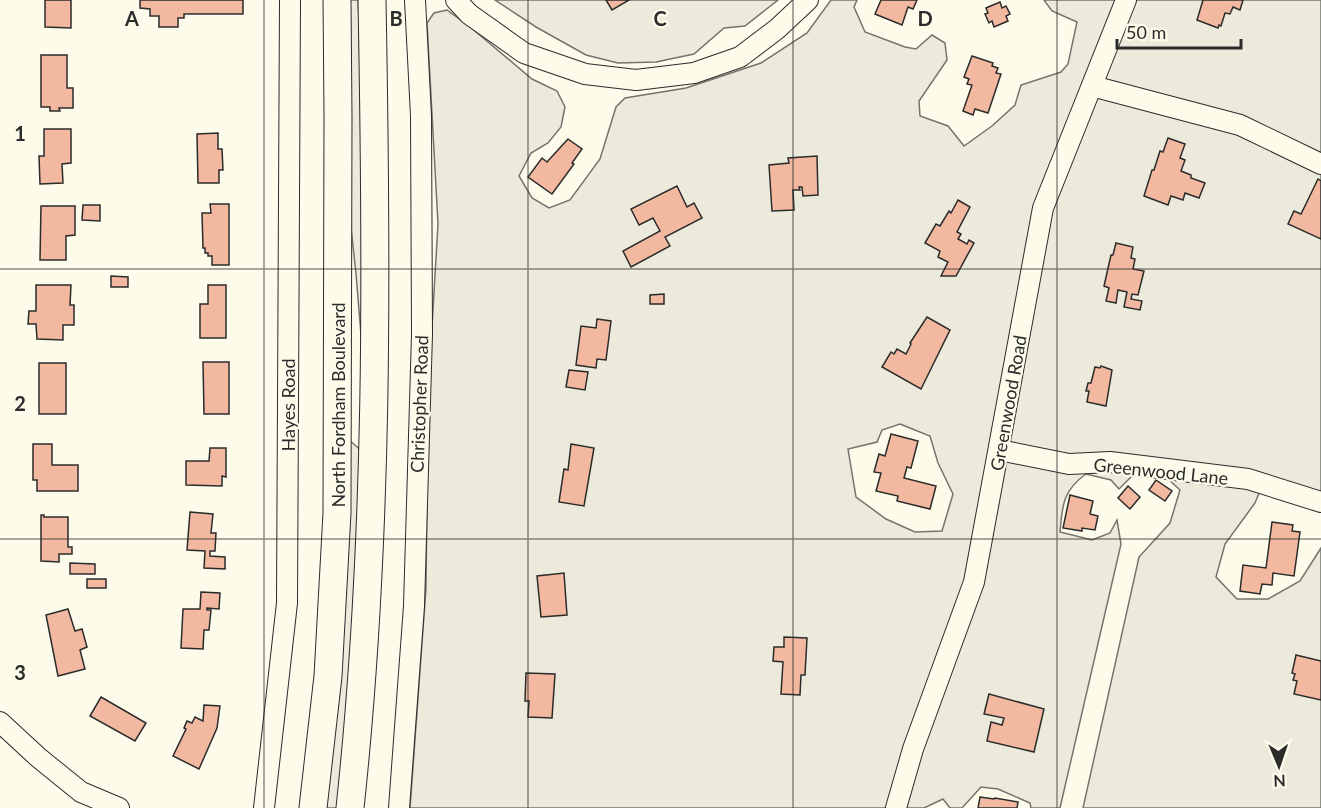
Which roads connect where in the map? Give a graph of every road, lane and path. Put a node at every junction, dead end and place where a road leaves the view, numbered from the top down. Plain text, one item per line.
1 (290, 0) edge
2 (337, 0) edge
3 (372, 0) edge
4 (416, 0) edge
5 (456, 0) edge
6 (808, 0) edge
7 (1126, 0) edge
8 (1092, 86) junction
9 (1321, 164) edge
10 (338, 349) junction
11 (374, 429) junction
12 (999, 450) junction
13 (1321, 502) edge
14 (0, 722) edge
15 (119, 808) edge
16 (264, 808) edge
17 (313, 808) edge
18 (351, 808) edge
19 (399, 808) edge
20 (896, 808) edge

1 - 16 street, Hayes Road
2 - 10 highway, North Fordham Boulevard
3 - 11 highway, North Fordham Boulevard
4 - 19 street, Christopher Road
5 - 6 street
7 - 8 street, Greenwood Road
8 - 9 street
8 - 12 street, Greenwood Road
10 - 11 highway
10 - 17 highway, North Fordham Boulevard
11 - 18 highway, North Fordham Boulevard
12 - 13 street, Greenwood Lane
12 - 20 street, Greenwood Road
14 - 15 street

